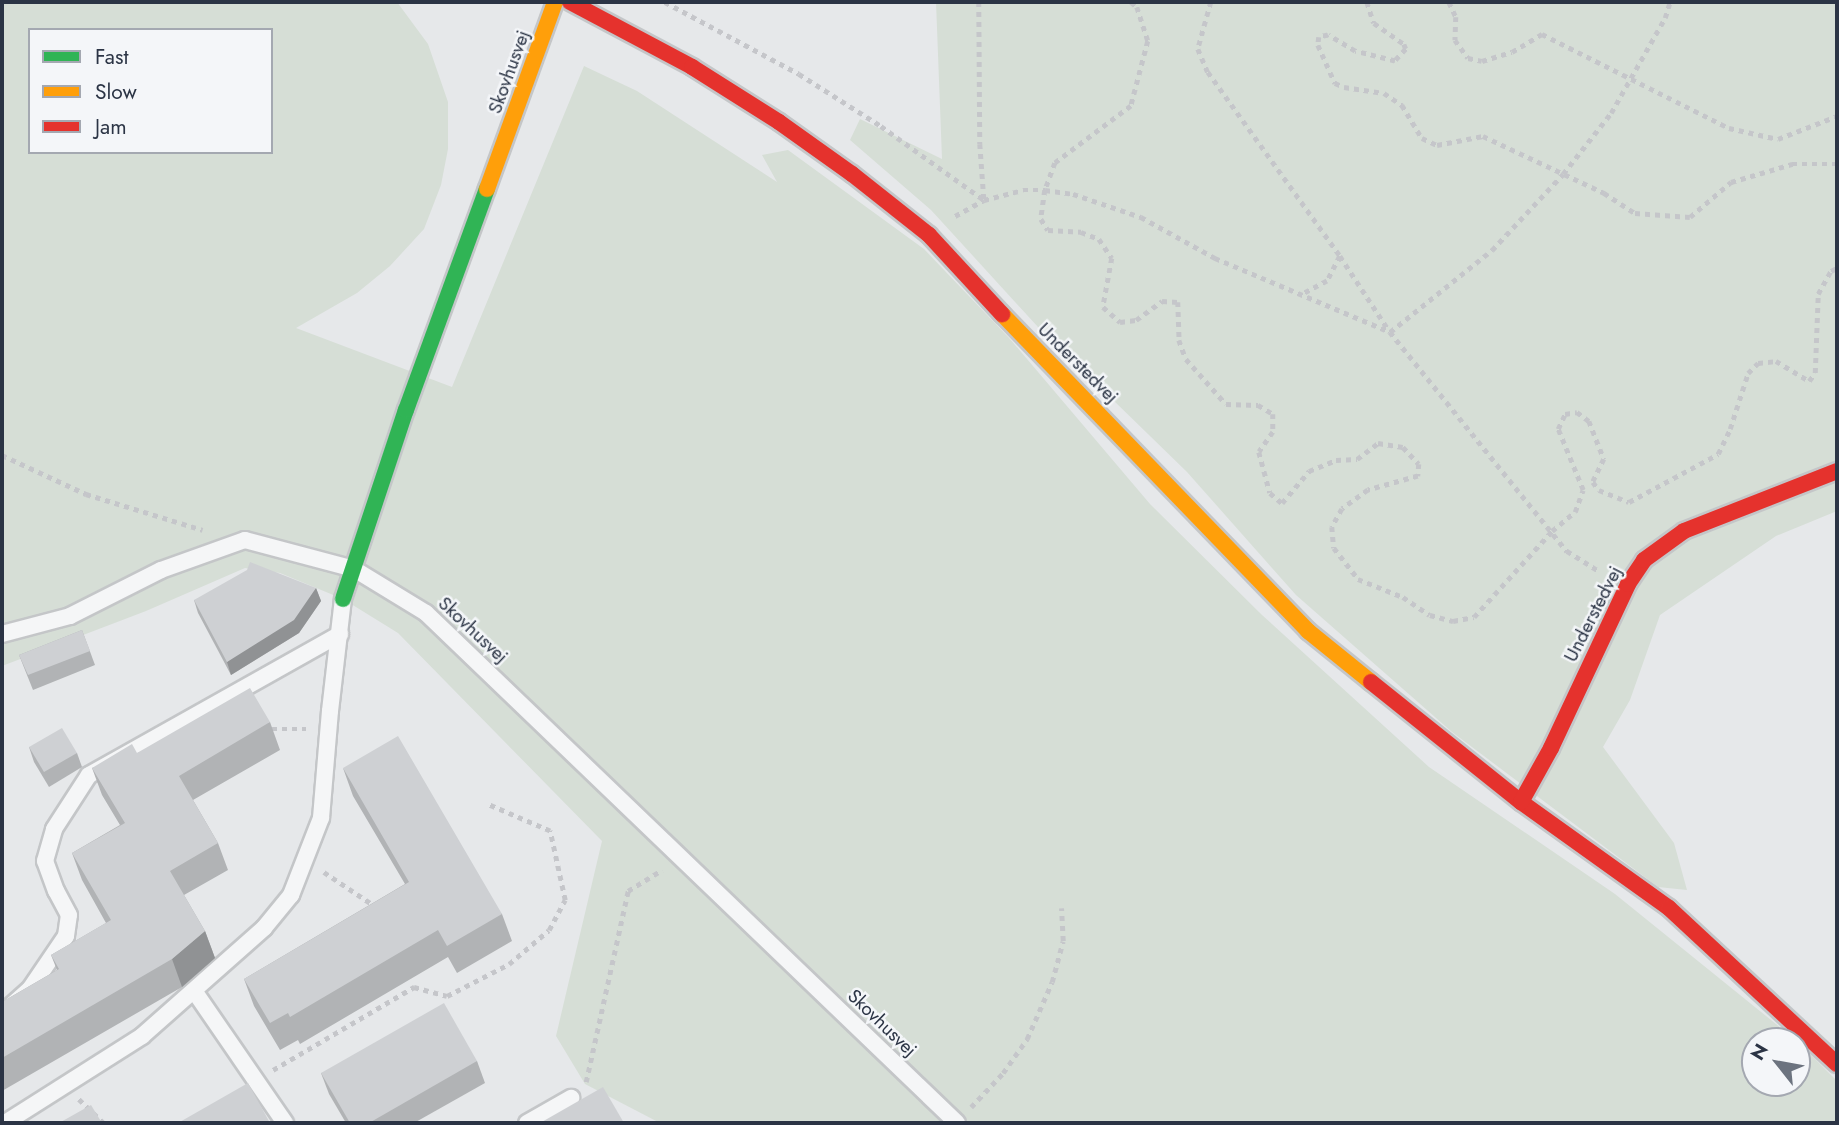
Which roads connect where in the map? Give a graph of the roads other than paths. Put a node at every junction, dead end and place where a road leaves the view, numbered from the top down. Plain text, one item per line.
1 (555, 2) edge
2 (570, 2) edge
3 (1837, 471) edge
4 (354, 569) junction
5 (343, 599) joint
6 (2, 634) edge
7 (340, 634) junction
8 (1521, 802) junction
9 (195, 992) junction
10 (2, 1014) edge
11 (1837, 1064) edge
12 (571, 1098) dead end
13 (956, 1122) edge
14 (5, 1123) edge
15 (285, 1123) edge
16 (527, 1123) edge

1 - 4 street, Skovhusvej
2 - 8 street, Understedvej
3 - 8 street, Understedvej
4 - 5 street
4 - 6 lane
4 - 13 lane, Skovhusvej
5 - 7 lane
7 - 9 lane
7 - 10 lane
8 - 11 street, Understedvej
9 - 14 lane
9 - 15 lane
12 - 16 lane

